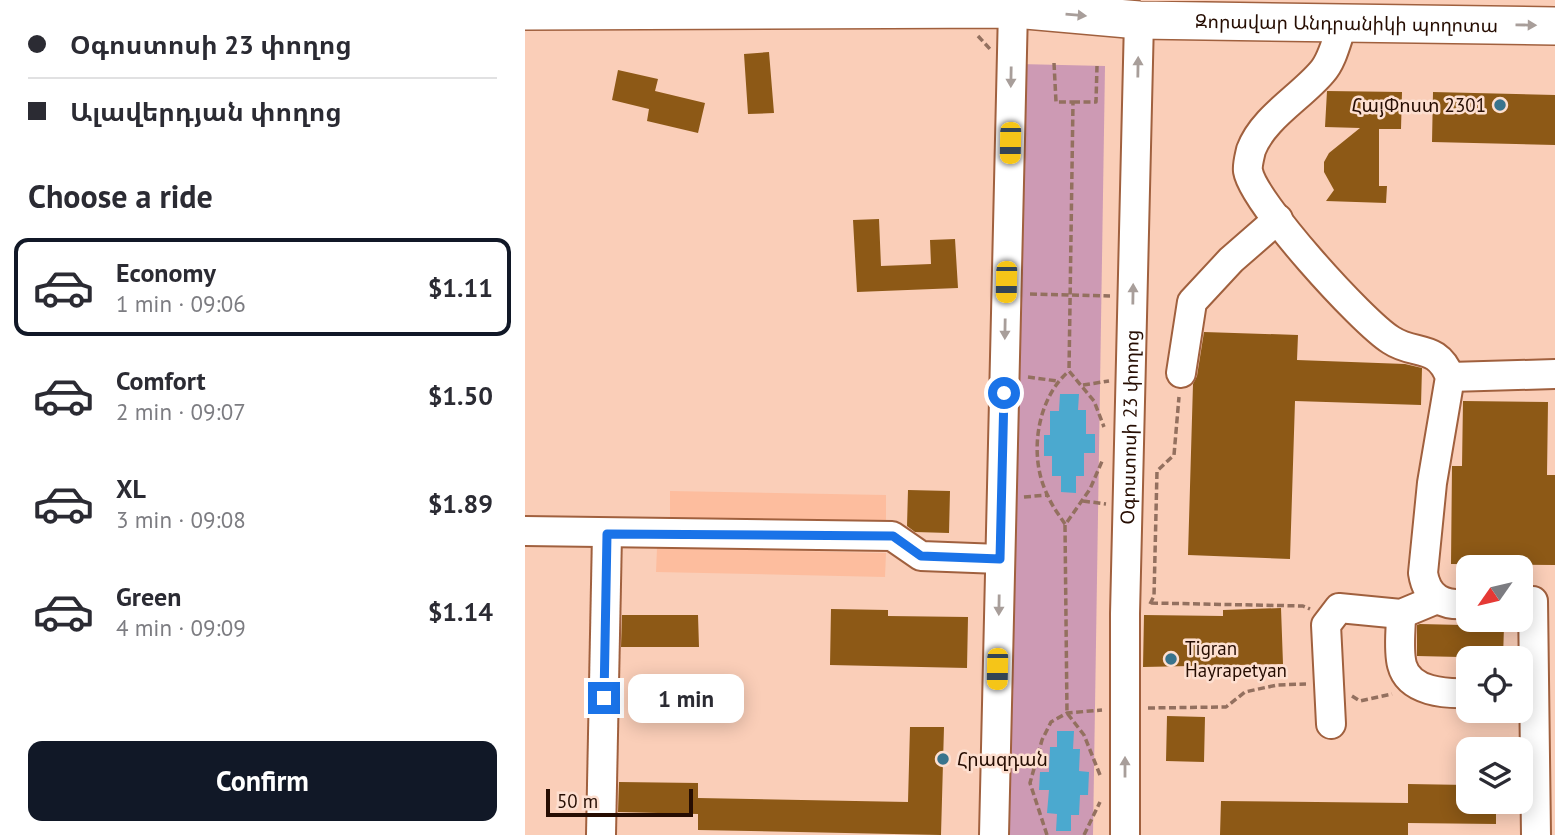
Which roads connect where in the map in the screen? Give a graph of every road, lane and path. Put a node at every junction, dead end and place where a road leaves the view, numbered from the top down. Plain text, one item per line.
1 (1013, 4) edge
2 (1139, 10) edge
3 (525, 11) edge
4 (1343, 23) junction
5 (1555, 26) edge
6 (1054, 63) dead end
7 (1097, 66) dead end
8 (1073, 102) junction
9 (1278, 219) junction
10 (1024, 294) dead end
11 (1070, 295) junction
12 (1133, 296) junction
13 (1069, 370) junction
14 (1181, 373) joint
15 (1555, 374) edge
16 (1024, 377) dead end
17 (1450, 377) junction
18 (1122, 379) dead end
19 (1057, 381) junction
20 (1083, 384) junction
21 (1104, 436) dead end
22 (1038, 439) junction
23 (1031, 440) dead end
24 (1103, 453) dead end
25 (1047, 495) junction
26 (1023, 498) dead end
27 (1083, 501) junction
28 (1115, 504) dead end
29 (1065, 525) junction
30 (525, 531) edge
31 (607, 534) junction
32 (1000, 559) junction
33 (1437, 599) junction
34 (1536, 601) edge
35 (1151, 603) junction
36 (1456, 605) edge
37 (1125, 614) junction
38 (1401, 614) junction
39 (1331, 618) junction
40 (1532, 646) edge
41 (1414, 682) junction
42 (1331, 684) junction
43 (1456, 693) edge
44 (1125, 708) junction
45 (1067, 713) junction
46 (1529, 723) edge
47 (1332, 724) dead end
48 (1019, 780) dead end
49 (1102, 780) dead end
50 (1030, 783) junction
51 (1102, 799) dead end
52 (601, 835) edge
53 (994, 835) edge
54 (1047, 835) edge
55 (1084, 835) edge
56 (1125, 835) edge
57 (1536, 835) edge

1 -> 2 main road, Զորավար Անդրանիկի պողոտա
1 - 3 main road, Զորավար Անդրանիկի պողոտա
1 -> 32 street
2 - 4 main road, Զորավար Անդրանիկի պողոտա
12 -> 2 street, Օգոստոսի 23 փողոց
4 -> 5 main road, Զորավար Անդրանիկի պողոտա
4 - 9 street
6 - 8 path
7 - 8 path
8 - 11 path
9 - 14 street
9 - 17 street
10 - 11 path
11 - 12 path
11 - 13 path
12 - 37 street, Օգոստոսի 23 փողոց
13 - 19 path
13 - 20 path
14 - 35 path
15 - 17 street
16 - 19 path
17 - 33 street
18 - 20 path
19 - 22 path
20 - 21 path
22 - 23 path
22 - 25 path
24 - 27 path
25 - 26 path
25 - 29 path
27 - 28 path
27 - 29 path
29 - 45 path
30 - 31 street
31 - 32 street
31 - 52 street
32 -> 53 street
33 - 36 street
33 - 38 street
34 - 40 street
35 - 37 path
35 - 39 path
37 - 44 street, Օգոստոսի 23 փողոց
38 - 39 street
38 - 41 street
39 - 42 street
41 - 42 path
41 - 43 street
42 - 44 path
42 - 47 street
44 - 45 path
56 -> 44 street, Օգոստոսի 23 փողոց
45 - 49 path
45 - 50 path
46 - 57 street
48 - 50 path
50 - 54 path
51 - 55 path

